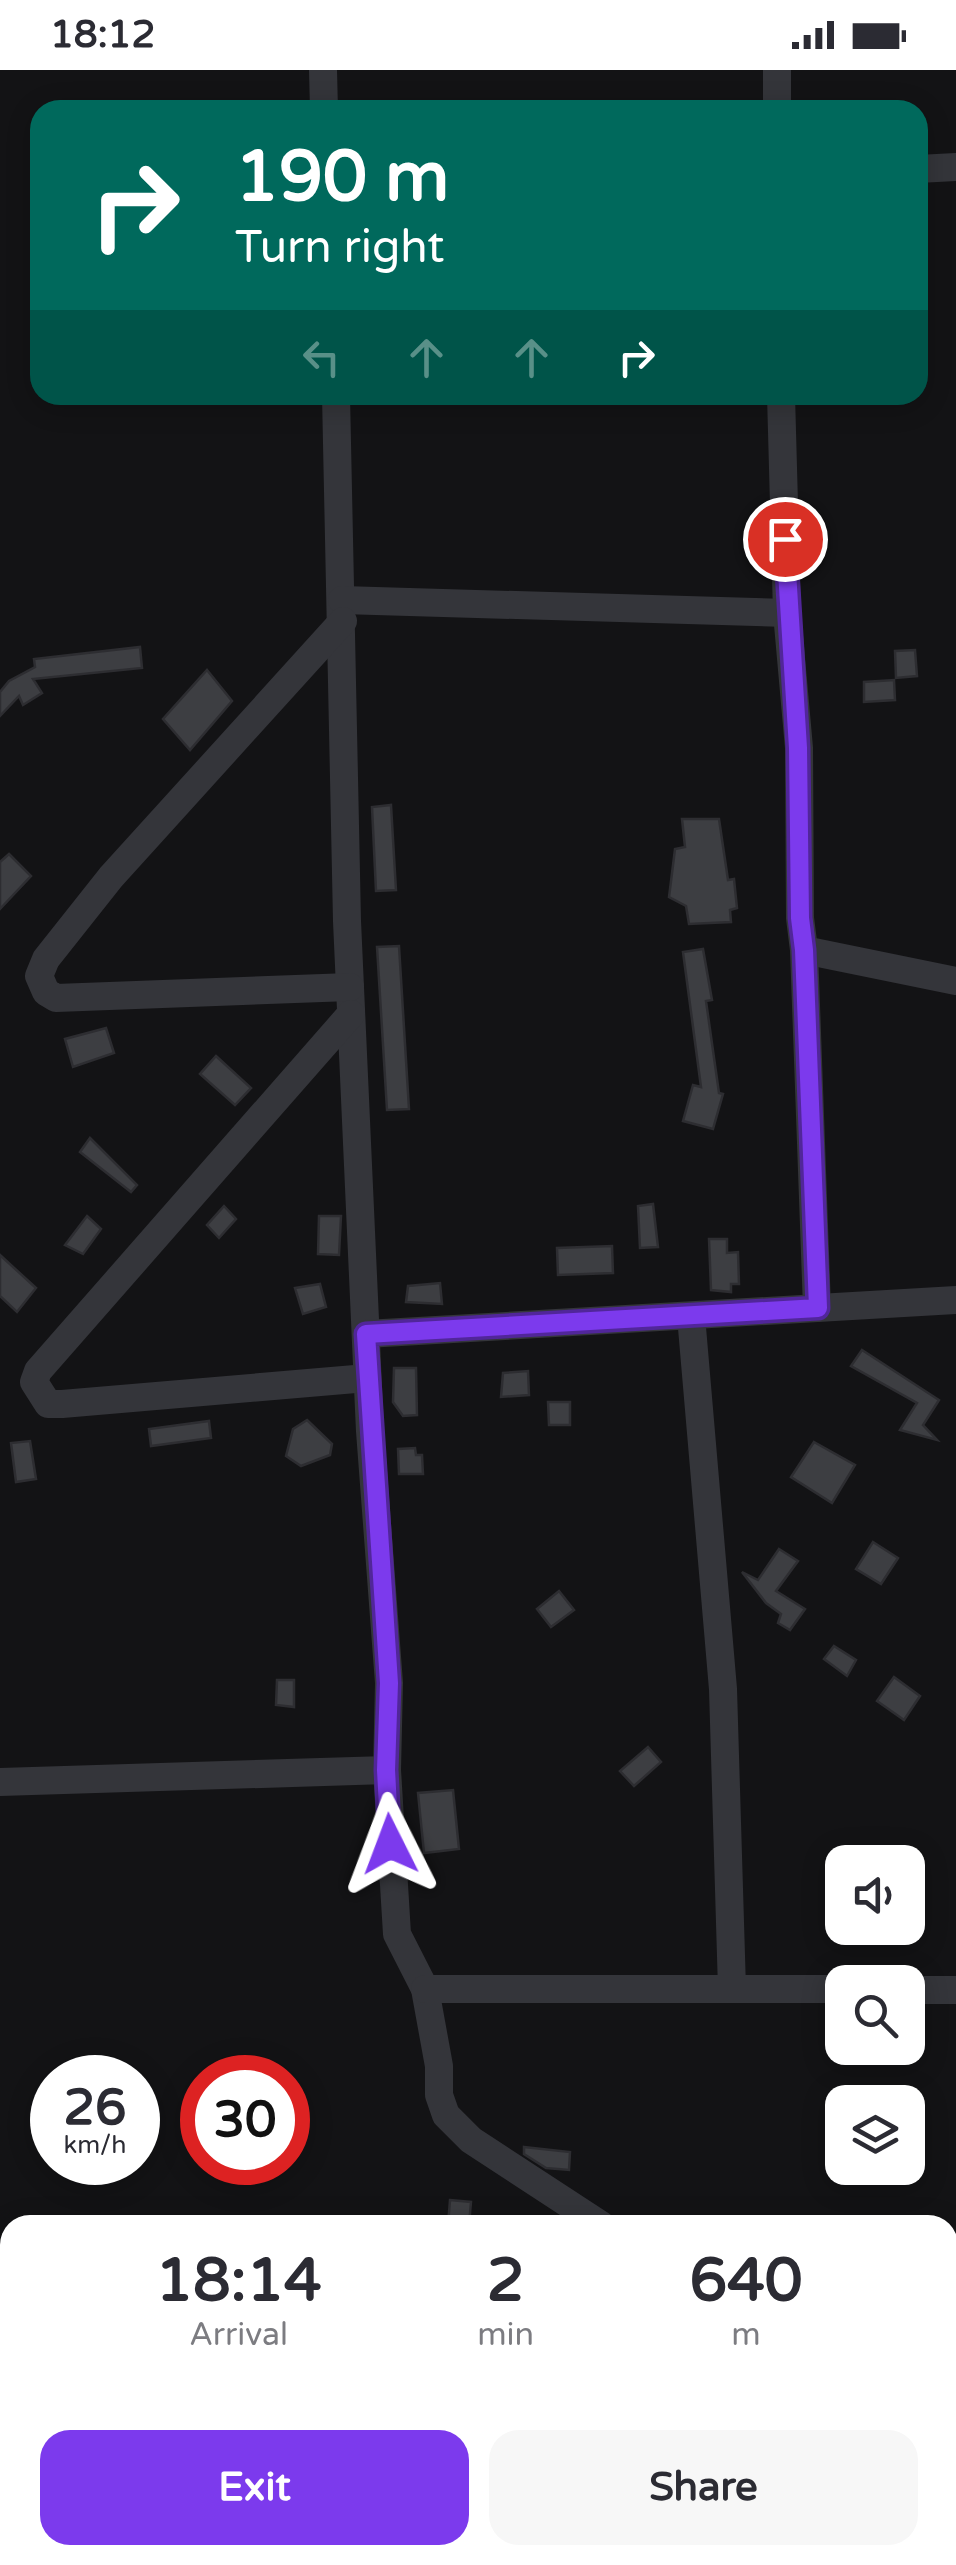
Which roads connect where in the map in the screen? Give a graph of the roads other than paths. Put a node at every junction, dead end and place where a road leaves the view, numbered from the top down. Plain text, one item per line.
1 (322, 70) edge
2 (776, 70) edge
3 (324, 100) edge
4 (777, 100) edge
5 (956, 167) edge
6 (928, 168) edge
7 (336, 405) edge
8 (781, 405) edge
9 (343, 610) junction
10 (787, 613) junction
11 (804, 950) junction
12 (956, 981) edge
13 (350, 1001) junction
14 (956, 1300) edge
15 (818, 1308) junction
16 (691, 1316) junction
17 (366, 1334) junction
18 (367, 1378) junction
19 (386, 1770) junction
20 (0, 1782) edge
21 (425, 1989) junction
22 (732, 1989) junction
23 (825, 1990) edge
24 (925, 1990) edge
25 (956, 1990) edge
26 (586, 2215) edge

1 - 3 street
2 - 4 street
5 - 6 street
7 - 9 street
8 - 10 street
9 - 10 street
9 - 13 street
9 - 13 street
10 - 11 street
11 - 12 street
11 - 15 street
13 - 17 street
13 - 18 street
14 - 15 street
15 - 16 street
16 - 17 street
16 - 22 street
17 - 18 street
18 - 19 street
19 - 20 street
19 - 21 street
21 - 22 street
21 - 26 street
22 - 23 street
24 - 25 street

